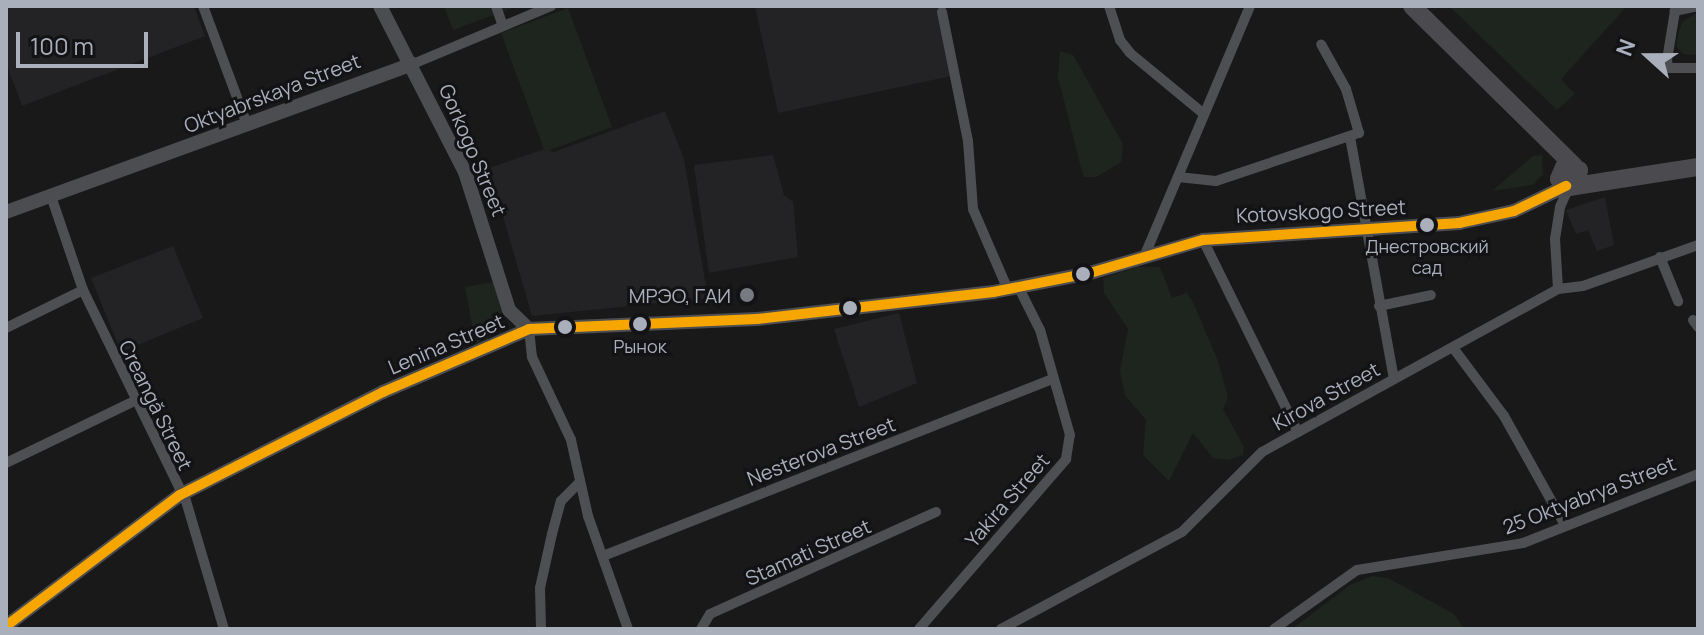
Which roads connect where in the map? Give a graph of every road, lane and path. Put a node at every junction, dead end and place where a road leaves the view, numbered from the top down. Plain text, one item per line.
1 (203, 6) edge
2 (380, 6) edge
3 (496, 6) edge
4 (551, 6) edge
5 (1109, 6) edge
6 (1250, 6) edge
7 (1412, 6) edge
8 (1698, 6) edge
9 (1673, 9) edge
10 (942, 12) dead end
11 (502, 23) junction
12 (1321, 44) dead end
13 (413, 64) junction
14 (1698, 68) edge
15 (1204, 114) junction
16 (247, 124) junction
17 (1350, 137) junction
18 (1698, 167) edge
19 (1178, 177) junction
20 (1569, 178) junction
21 (51, 196) junction
22 (6, 212) edge
23 (1369, 230) junction
24 (1203, 240) junction
25 (1698, 245) edge
26 (1144, 257) junction
27 (1660, 257) junction
28 (1014, 289) junction
29 (1558, 289) junction
30 (83, 290) junction
31 (1431, 295) dead end
32 (1678, 301) dead end
33 (1379, 306) junction
34 (6, 328) edge
35 (529, 329) junction
36 (1454, 349) junction
37 (1053, 379) junction
38 (1394, 379) junction
39 (134, 401) junction
40 (1298, 432) junction
41 (6, 463) edge
42 (1698, 474) edge
43 (579, 483) junction
44 (180, 495) junction
45 (936, 512) dead end
46 (1565, 525) junction
47 (603, 556) junction
48 (6, 626) edge
49 (224, 629) edge
50 (541, 629) edge
51 (628, 629) edge
52 (701, 629) edge
53 (919, 629) edge
54 (1001, 629) edge
55 (1274, 629) edge

1 - 16 street
2 - 13 street, Gorkogo Street
3 - 11 street
4 - 11 street, Oktyabrskaya Street
5 - 15 street
6 - 15 street
7 - 20 highway
8 - 9 street
9 - 14 street
10 - 28 street, Yakira Street
11 - 13 street, Oktyabrskaya Street
12 - 17 street
13 - 16 street, Oktyabrskaya Street
13 - 35 street, Gorkogo Street
15 - 19 street
16 - 21 street, Oktyabrskaya Street
17 - 19 street
17 - 23 street
18 - 20 highway
19 - 26 street
20 - 23 street, Kotovskogo Street
20 - 29 street
21 - 22 street, Oktyabrskaya Street
21 - 30 street, Creangă Street
23 - 24 street, Kotovskogo Street
23 - 33 street
24 - 26 street, Kotovskogo Street
24 - 40 street
25 - 27 street, Kirova Street
26 - 28 street, Lenina Street
27 - 29 street, Kirova Street
27 - 32 street
28 - 35 street, Lenina Street
28 - 37 street, Yakira Street
29 - 36 street, Kirova Street
30 - 34 street
30 - 39 street, Creangă Street
31 - 33 street
33 - 38 street
35 - 43 street, Gorkogo Street
35 - 44 street, Lenina Street
36 - 38 street, Kirova Street
36 - 46 street
37 - 47 street, Nesterova Street
37 - 53 street, Yakira Street
38 - 40 street, Kirova Street
39 - 41 street
39 - 44 street, Creangă Street
40 - 54 street, Kirova Street
42 - 46 street, 25 Oktyabrya Street
43 - 47 street, Gorkogo Street
43 - 50 street
44 - 48 street, Lenina Street
44 - 49 street, Creangă Street
45 - 52 street, Stamati Street
46 - 55 street, 25 Oktyabrya Street
47 - 51 street, Gorkogo Street

